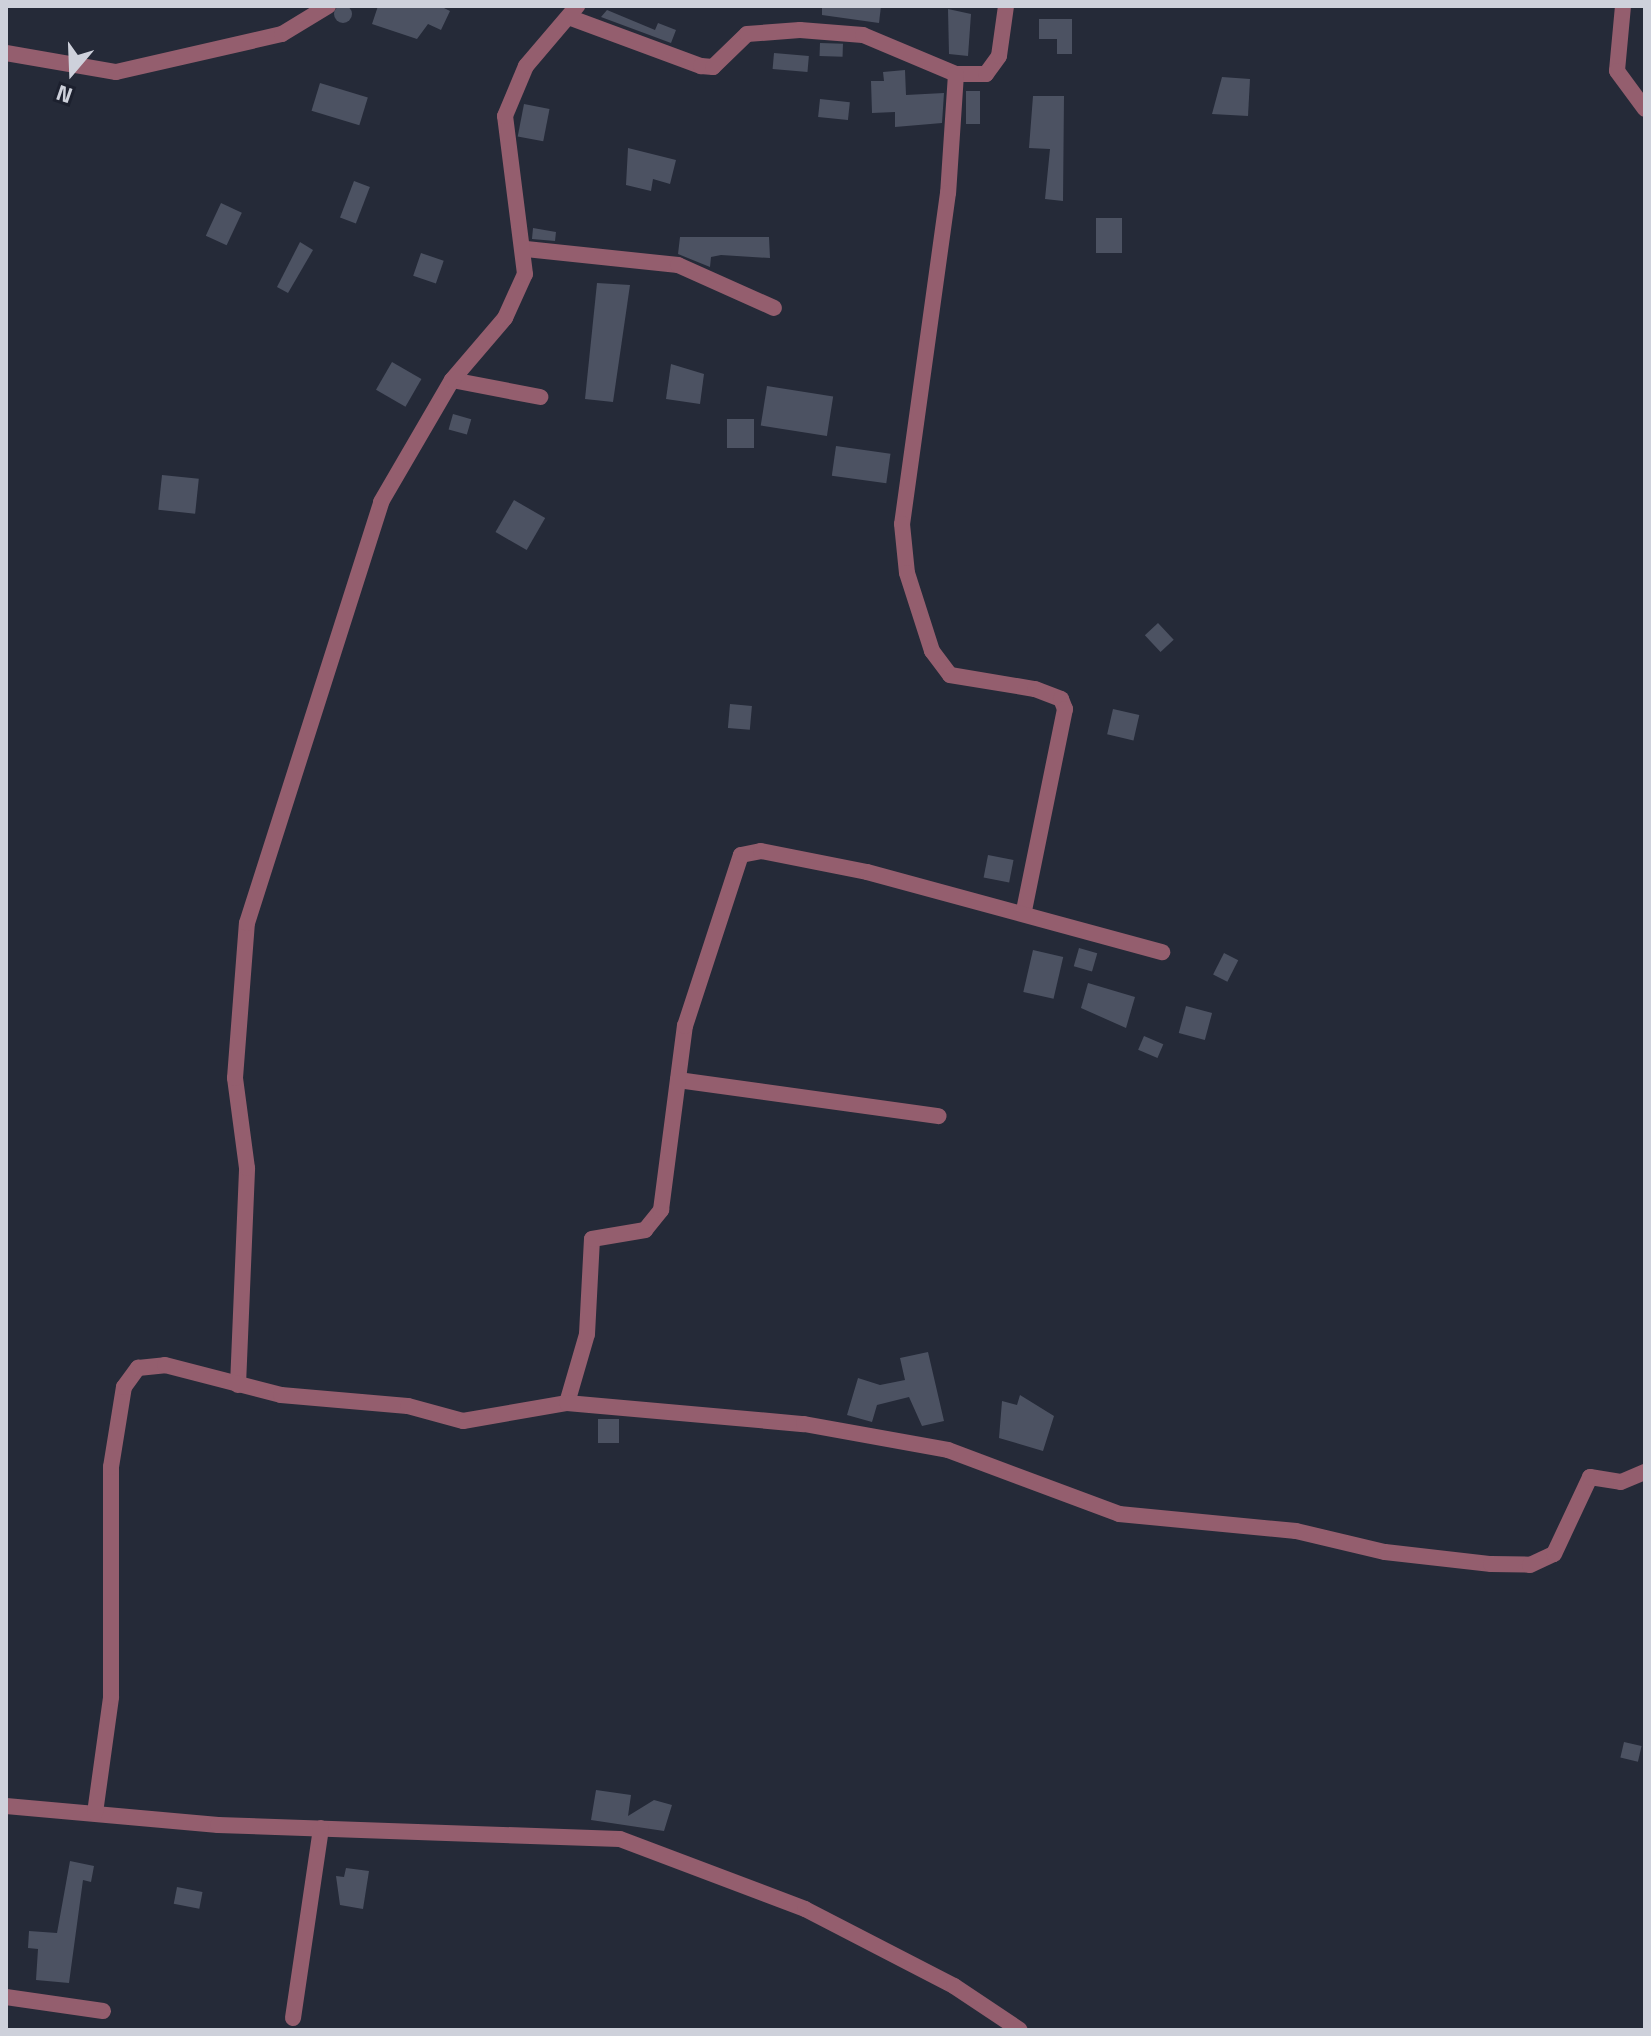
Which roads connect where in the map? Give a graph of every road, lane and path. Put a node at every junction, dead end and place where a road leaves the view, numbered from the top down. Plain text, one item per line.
1 (328, 6) edge
2 (1006, 6) edge
3 (1623, 6) edge
4 (574, 12) edge
5 (6, 53) edge
6 (956, 74) junction
7 (1645, 109) edge
8 (526, 249) junction
9 (774, 308) dead end
10 (452, 380) junction
11 (540, 397) dead end
12 (1024, 911) junction
13 (1162, 952) dead end
14 (678, 1080) junction
15 (939, 1116) dead end
16 (238, 1385) junction
17 (567, 1403) junction
18 (1645, 1472) edge
19 (6, 1806) edge
20 (95, 1813) junction
21 (321, 1828) junction
22 (6, 1997) edge
23 (103, 2011) dead end
24 (293, 2018) dead end
25 (1020, 2030) edge

1 - 5 street
2 - 6 street
3 - 7 street
4 - 6 street
4 - 8 street
6 - 12 street
8 - 9 street
8 - 10 street
10 - 11 street
10 - 16 street
12 - 13 street
12 - 14 street
14 - 15 street
14 - 17 street
16 - 17 street
16 - 20 street
17 - 18 street
19 - 20 street
20 - 21 street
21 - 24 street
21 - 25 street
22 - 23 street

